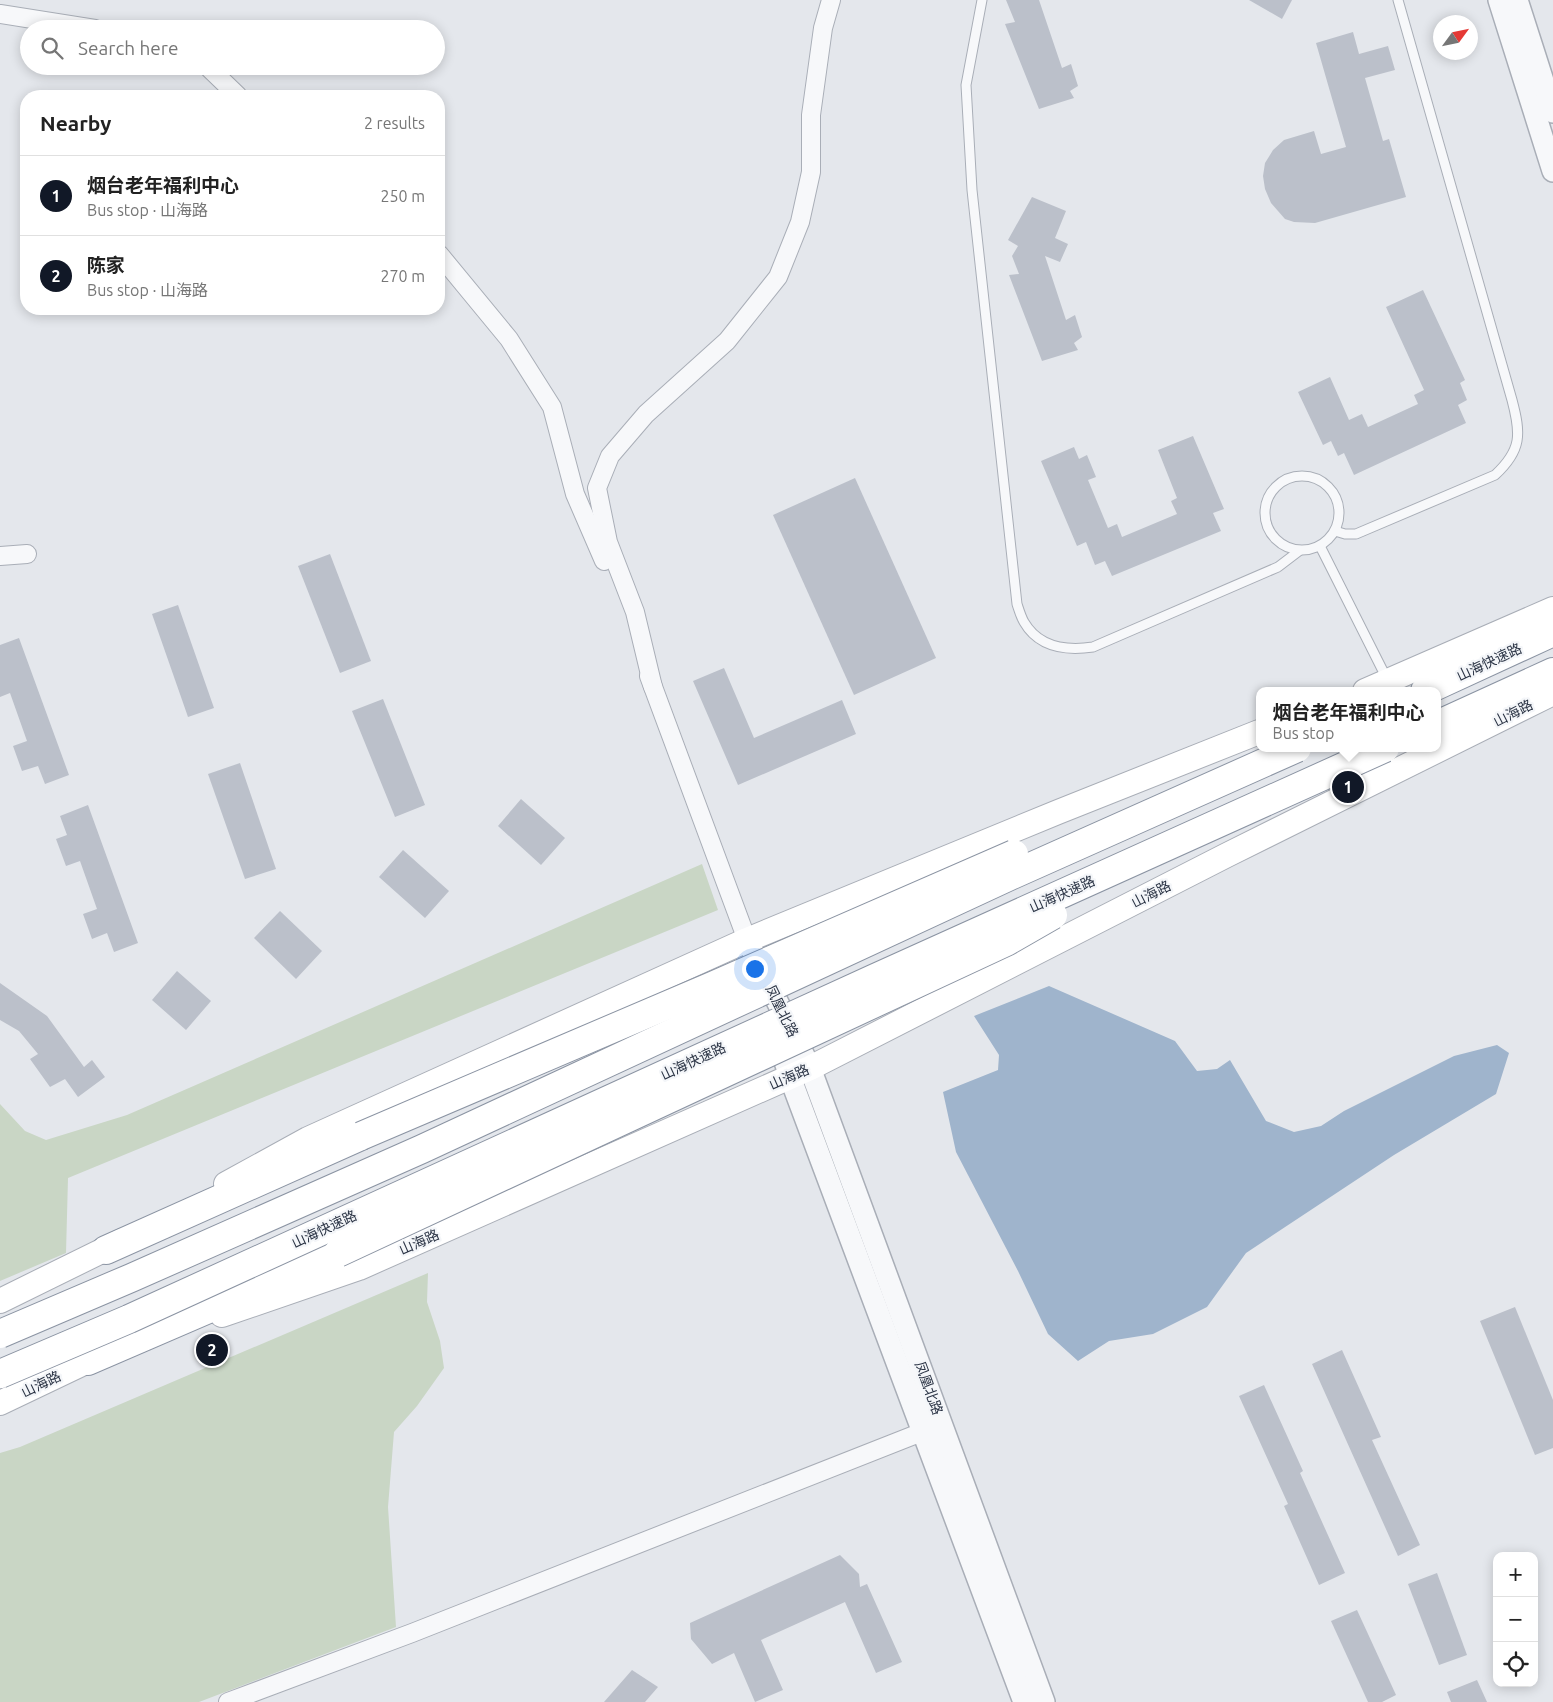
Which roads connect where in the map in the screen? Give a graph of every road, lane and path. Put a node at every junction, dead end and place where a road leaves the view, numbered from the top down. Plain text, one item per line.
1 (831, 0) edge
2 (982, 0) edge
3 (1398, 0) edge
4 (1499, 0) edge
5 (1517, 0) edge
6 (0, 14) edge
7 (38, 20) edge
8 (216, 75) edge
9 (232, 90) edge
10 (1553, 112) edge
11 (1553, 171) edge
12 (445, 261) edge
13 (1335, 531) junction
14 (1320, 546) junction
15 (1299, 551) junction
16 (27, 554) dead end
17 (0, 556) edge
18 (1553, 609) edge
19 (1553, 632) edge
20 (1553, 672) edge
21 (1388, 682) junction
22 (653, 687) junction
23 (1375, 687) edge
24 (1434, 687) edge
25 (1553, 693) edge
26 (1441, 723) edge
27 (1256, 733) edge
28 (1441, 749) edge
29 (1268, 752) edge
30 (1288, 752) edge
31 (1376, 752) edge
32 (1434, 752) edge
33 (1194, 834) junction
34 (747, 940) junction
35 (800, 1072) junction
36 (106, 1250) junction
37 (0, 1301) edge
38 (0, 1334) edge
39 (88, 1361) junction
40 (0, 1374) edge
41 (0, 1403) edge
42 (922, 1432) junction
43 (228, 1702) edge
44 (1024, 1702) edge
45 (1044, 1702) edge

1 - 22 street
2 - 15 lane
3 - 13 lane
4 - 11 street
5 - 10 street
6 - 7 street
8 - 9 street
12 - 22 street
13 - 14 lane
13 - 15 lane
14 - 15 lane
14 - 21 lane
16 - 17 street
18 - 21 main road
19 - 24 highway, 山海快速路
20 - 26 highway
21 - 23 main road
22 - 34 street
25 - 28 main road, 山海路
27 - 34 main road
29 - 36 highway, bridge
30 - 38 highway, bridge
31 - 33 highway, 山海快速路, bridge
32 - 35 main road, 山海路
33 - 39 highway, bridge
33 - 40 highway, 山海快速路, bridge
34 - 35 street, 凤凰北路
34 - 36 main road
35 - 39 main road, 山海路
35 - 42 street, 凤凰北路
35 - 45 street, 凤凰北路
36 - 37 main road
39 - 41 main road, 山海路
42 - 43 street
42 - 44 street, 凤凰北路

